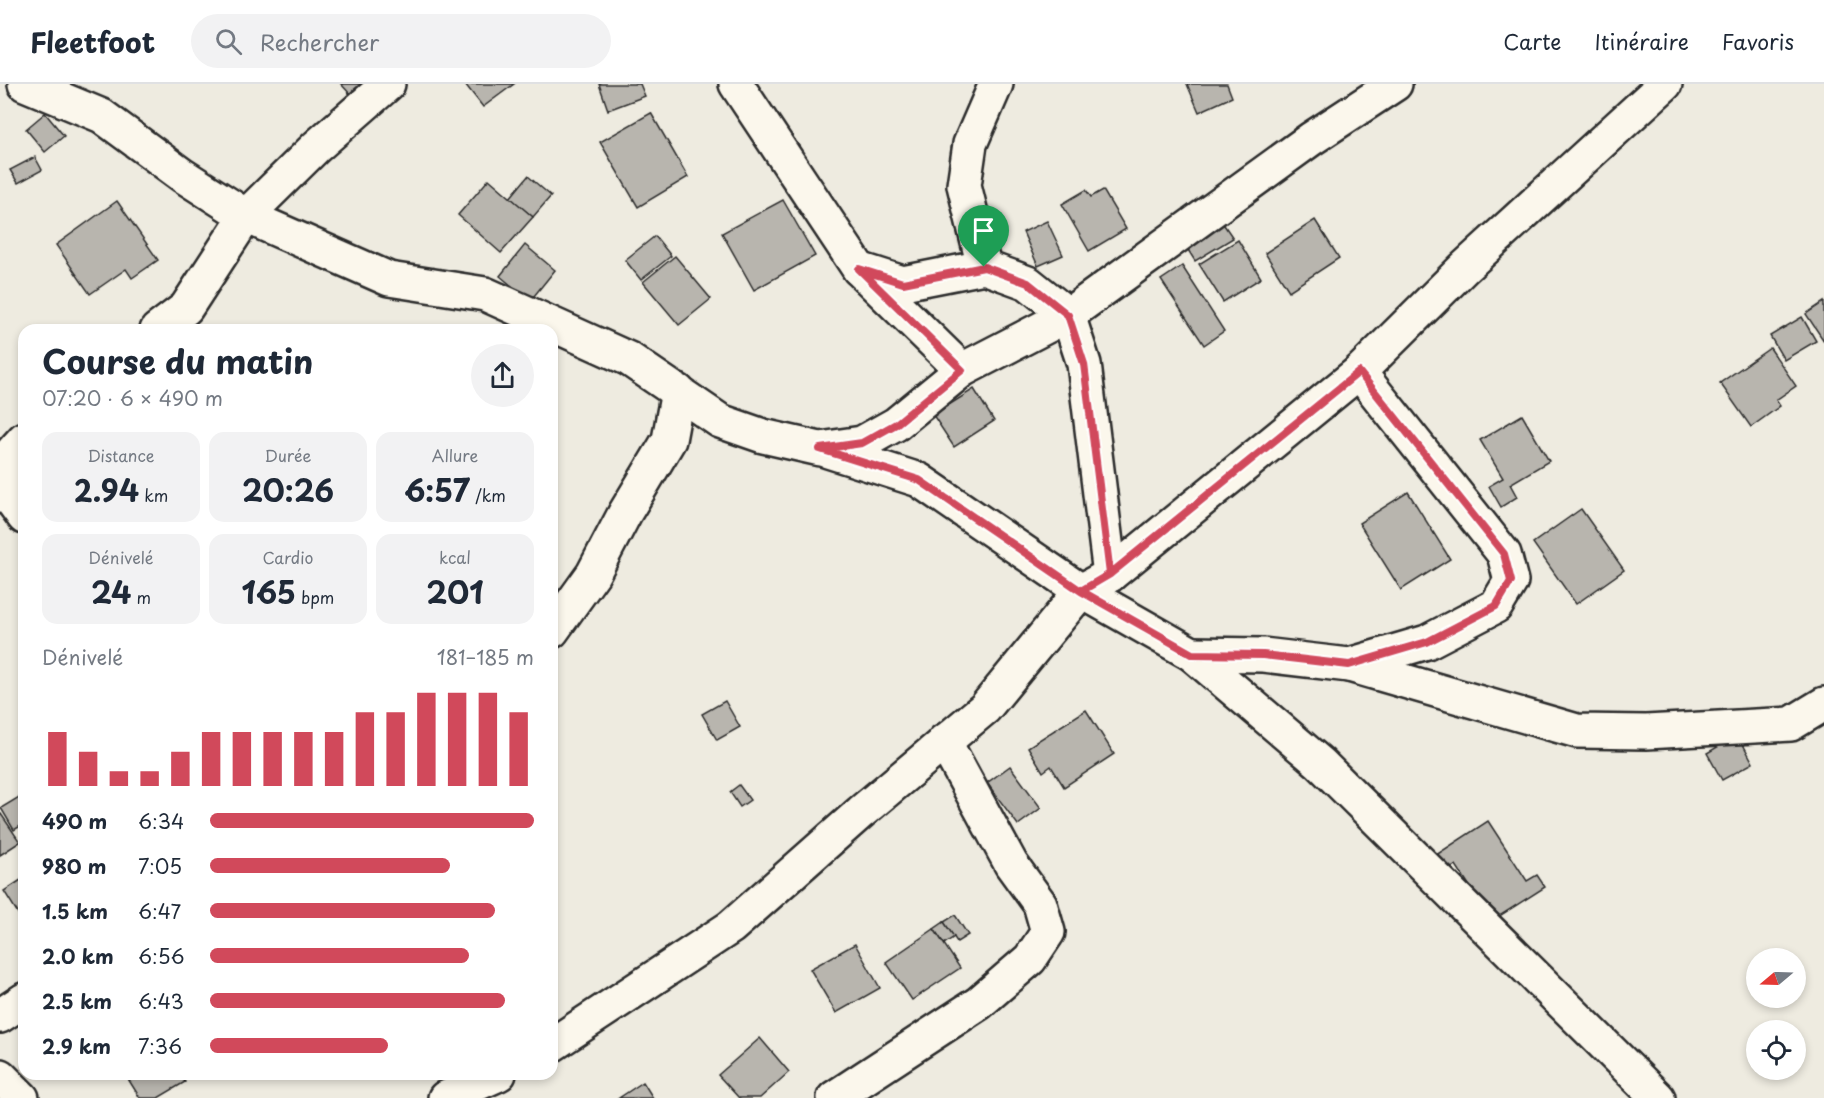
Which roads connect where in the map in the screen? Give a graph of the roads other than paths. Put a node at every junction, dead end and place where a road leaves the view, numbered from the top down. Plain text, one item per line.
1 (25, 84) edge
2 (388, 84) edge
3 (736, 84) edge
4 (996, 84) edge
5 (1395, 84) edge
6 (1665, 84) edge
7 (246, 216) junction
8 (984, 267) junction
9 (859, 269) junction
10 (1068, 315) junction
11 (165, 324) edge
12 (551, 324) edge
13 (558, 327) edge
14 (962, 370) junction
15 (1359, 372) junction
16 (678, 391) junction
17 (18, 446) edge
18 (820, 449) junction
19 (18, 509) edge
20 (1110, 574) junction
21 (1081, 591) junction
22 (558, 623) edge
23 (1192, 654) junction
24 (1349, 665) junction
25 (1824, 705) edge
26 (944, 741) junction
27 (18, 1004) edge
28 (0, 1016) edge
29 (558, 1042) edge
30 (0, 1076) edge
31 (442, 1080) edge
32 (486, 1080) edge
33 (22, 1098) edge
34 (437, 1098) edge
35 (445, 1098) edge
36 (834, 1098) edge
37 (1658, 1098) edge

1 - 7 street
2 - 7 street
3 - 9 street
4 - 8 street
5 - 10 street
6 - 15 street
7 - 11 street
7 - 12 street
8 - 9 street
8 - 10 street
9 - 14 street
10 - 14 street
10 - 20 street
13 - 16 street
14 - 18 street
15 - 20 street
15 - 24 street
16 - 18 street
16 - 22 street
17 - 19 street
18 - 21 street
20 - 21 street
21 - 23 street
21 - 26 street
23 - 24 street
23 - 37 street
24 - 25 street
26 - 29 street
26 - 36 street
27 - 28 street
30 - 33 street
31 - 34 street
32 - 35 street

